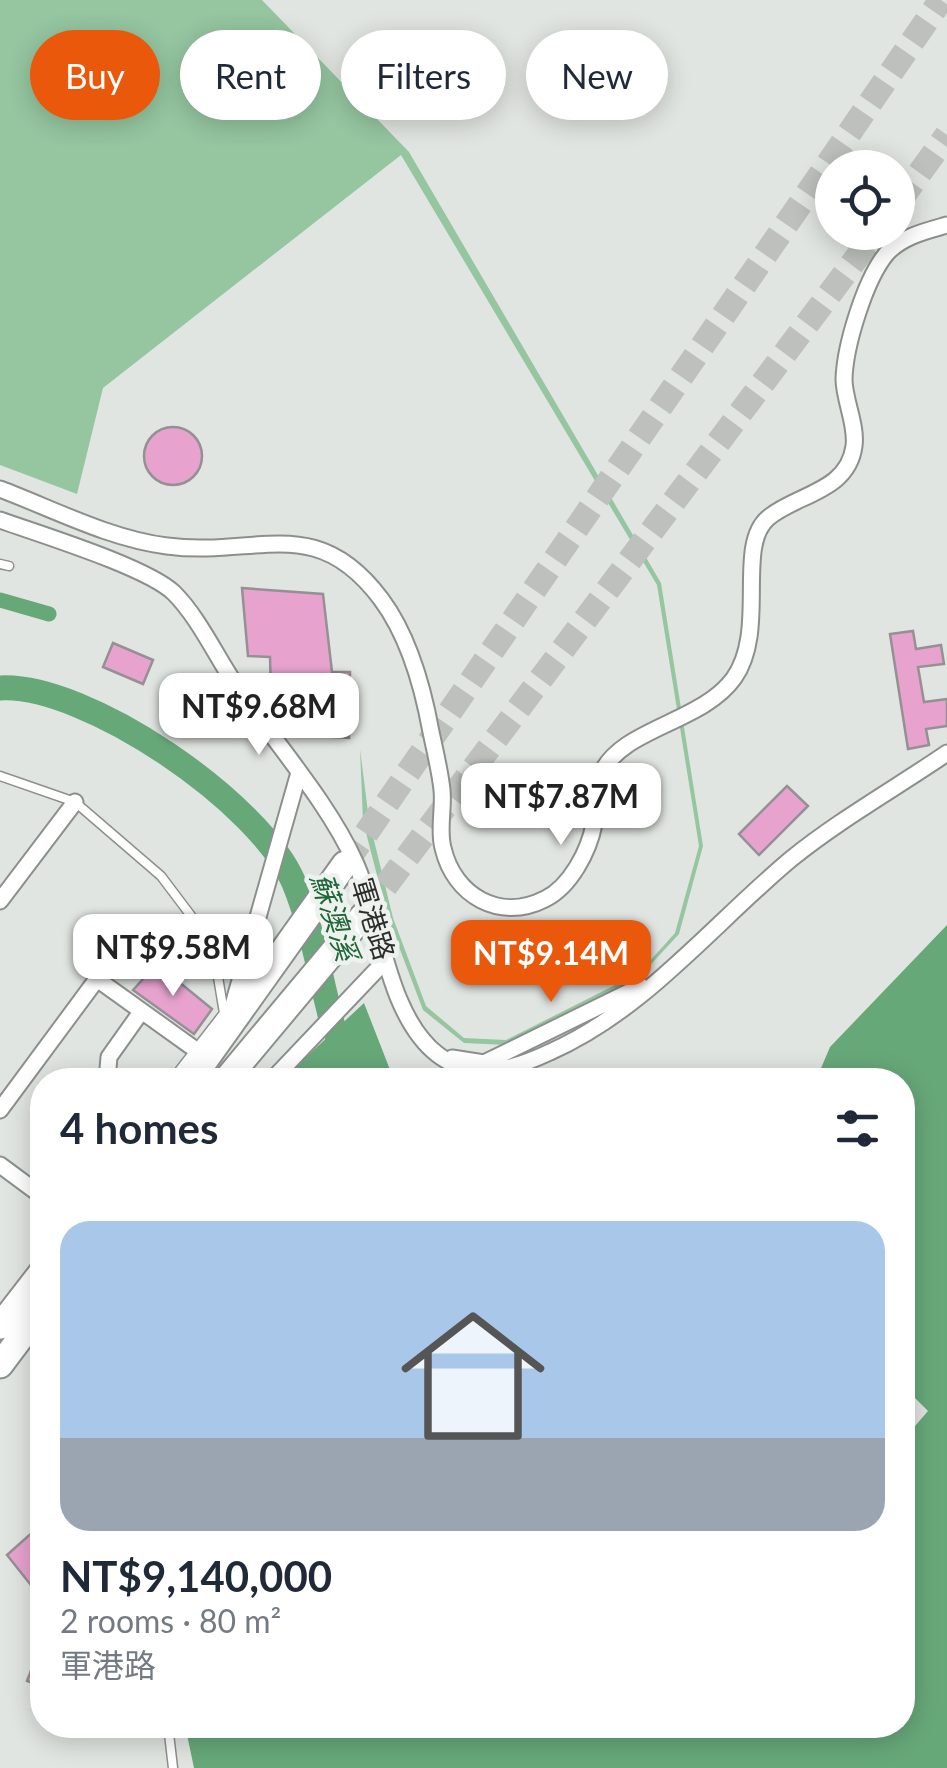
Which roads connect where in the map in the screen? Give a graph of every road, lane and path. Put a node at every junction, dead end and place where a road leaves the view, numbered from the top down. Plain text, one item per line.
1 (947, 225) edge
2 (0, 489) edge
3 (0, 520) edge
4 (947, 753) edge
5 (0, 776) edge
6 (298, 776) junction
7 (75, 802) junction
8 (345, 864) tunnel mouth
9 (0, 901) edge
10 (363, 916) tunnel mouth
11 (385, 961) junction
12 (141, 1012) junction
13 (226, 1028) junction
14 (196, 1050) junction
15 (31, 1068) edge
16 (108, 1068) edge
17 (182, 1068) edge
18 (199, 1068) edge
19 (236, 1068) edge
20 (283, 1068) edge
21 (30, 1069) edge
22 (0, 1110) edge
23 (0, 1165) edge
24 (30, 1187) edge
25 (30, 1293) edge
26 (16, 1318) edge
27 (0, 1365) edge
28 (170, 1738) edge
29 (174, 1768) edge

1 - 2 street
3 - 6 street, 軍港路
4 - 11 street, 軍港路
5 - 7 lane
6 - 11 street, 軍港路
6 - 13 street
7 - 9 street
7 - 14 lane
8 - 13 main road
10 - 19 main road
11 - 20 street
12 - 14 street
12 - 15 street
12 - 16 street
13 - 18 main road
14 - 17 lane
21 - 22 street
23 - 24 street
25 - 26 main road
26 - 27 main road
28 - 29 lane

